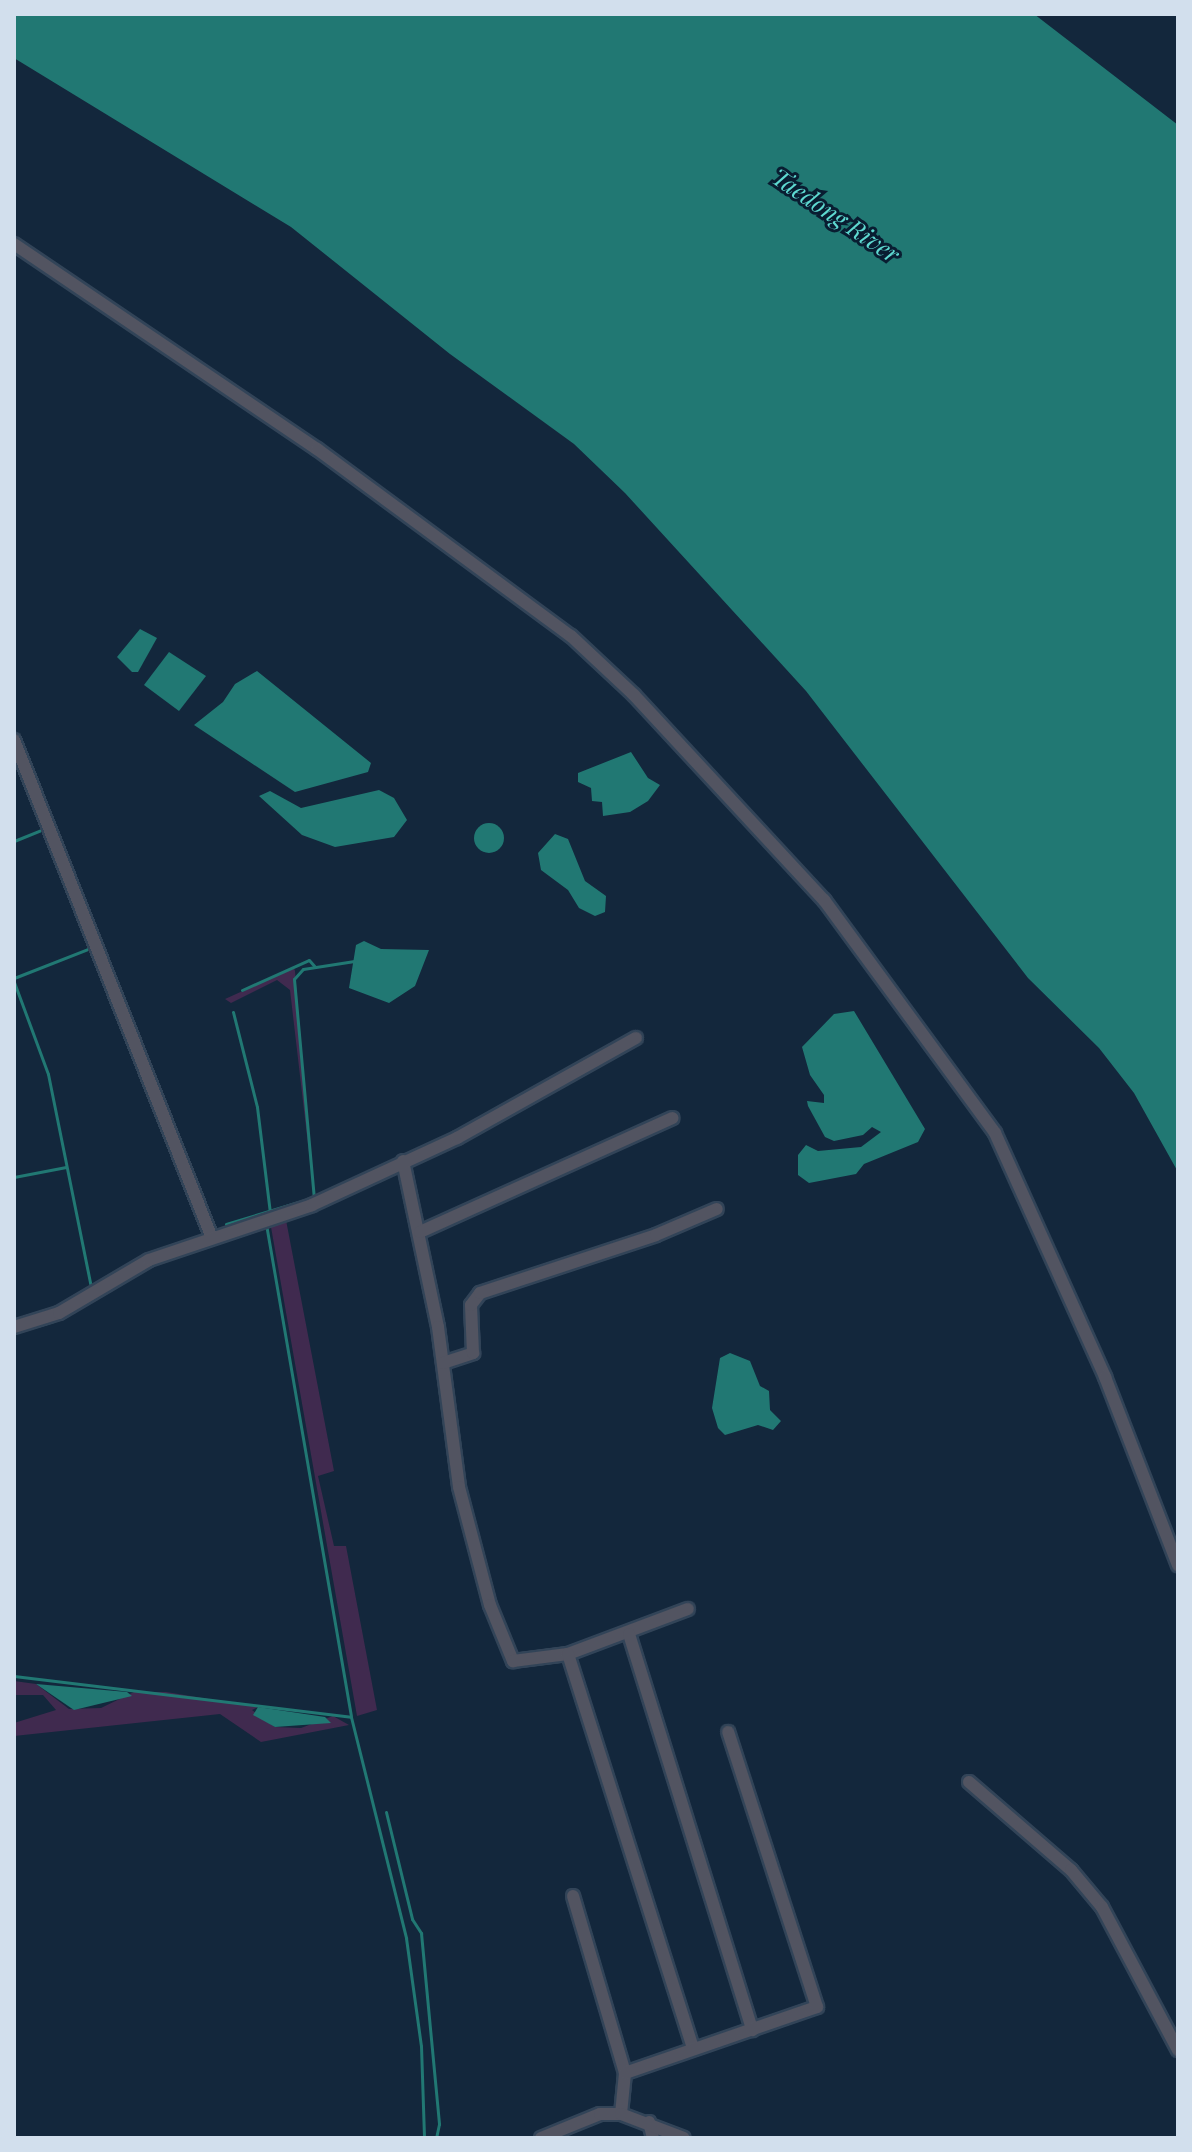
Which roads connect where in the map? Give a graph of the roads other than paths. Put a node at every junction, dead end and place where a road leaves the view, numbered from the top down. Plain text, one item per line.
1 (14, 244) edge
2 (14, 740) edge
3 (636, 1038) dead end
4 (673, 1118) dead end
5 (403, 1161) junction
6 (717, 1209) dead end
7 (420, 1232) junction
8 (212, 1238) junction
9 (14, 1327) edge
10 (443, 1363) junction
11 (1178, 1565) edge
12 (688, 1609) dead end
13 (629, 1634) junction
14 (568, 1654) junction
15 (728, 1732) dead end
16 (969, 1782) dead end
17 (573, 1896) dead end
18 (752, 2030) junction
19 (693, 2049) junction
20 (1178, 2050) edge
21 (625, 2073) junction
22 (621, 2114) junction
23 (649, 2122) junction
24 (541, 2138) edge
25 (653, 2138) edge
26 (684, 2138) edge

1 - 11 street
2 - 8 street
3 - 5 street
4 - 7 street
5 - 7 street
5 - 8 street
6 - 10 street
7 - 10 street
8 - 9 street
10 - 14 street
12 - 13 street
13 - 14 street
13 - 18 street
14 - 19 street
15 - 18 street
16 - 20 street
17 - 21 street
18 - 19 street
19 - 21 street
21 - 22 street
22 - 23 street
22 - 24 street
23 - 25 street
23 - 26 street

